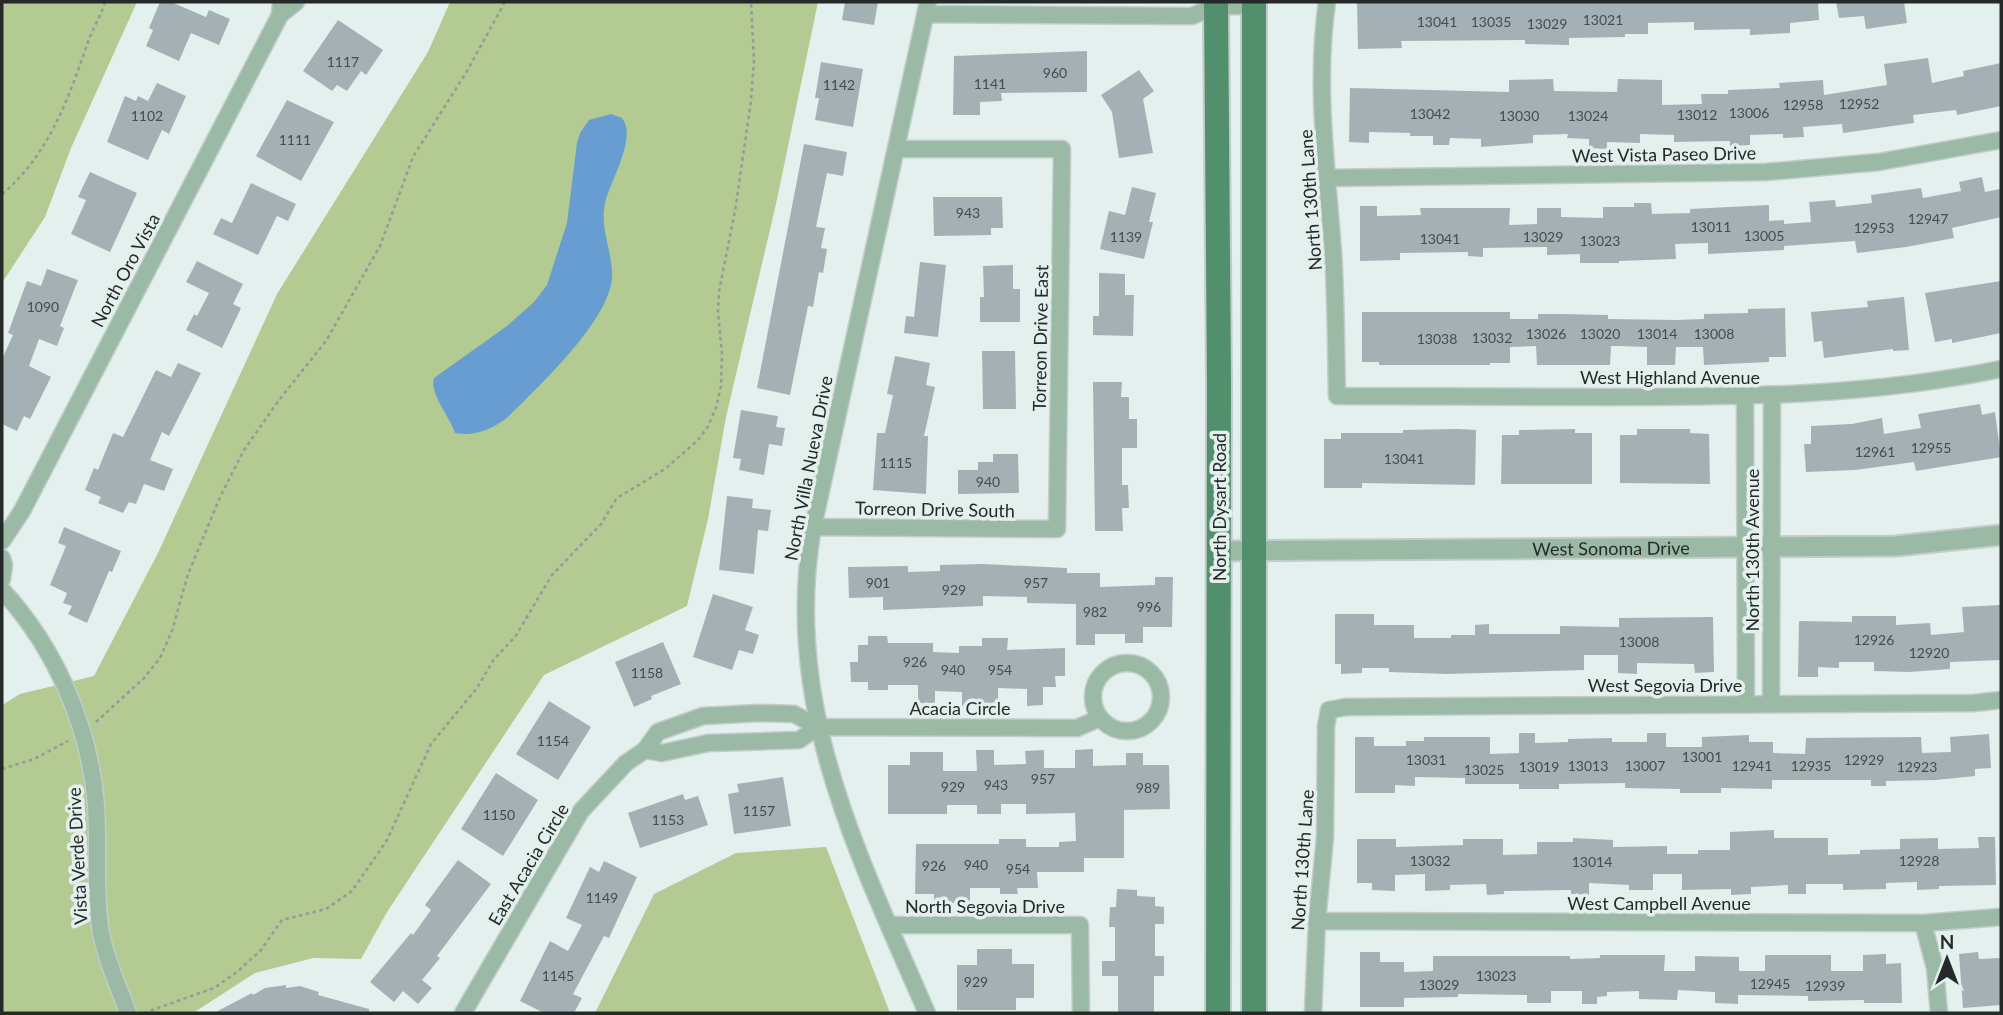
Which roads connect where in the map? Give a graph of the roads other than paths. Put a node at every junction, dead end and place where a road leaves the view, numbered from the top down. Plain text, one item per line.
1 (296, 2) edge
2 (1327, 2) edge
3 (1214, 3) edge
4 (1254, 4) edge
5 (281, 8) edge
6 (927, 8) edge
7 (2001, 140) edge
8 (896, 149) junction
9 (1325, 178) junction
10 (2001, 369) edge
11 (1337, 396) joint
12 (1772, 396) junction
13 (1745, 397) junction
14 (813, 527) junction
15 (1056, 529) joint
16 (2001, 535) edge
17 (2, 541) edge
18 (1746, 546) junction
19 (1772, 546) junction
20 (1253, 550) junction
21 (1219, 551) junction
22 (2, 558) edge
23 (2, 579) edge
24 (2, 590) edge
25 (2001, 700) edge
26 (1746, 704) junction
27 (1771, 704) junction
28 (1329, 710) joint
29 (1100, 718) junction
30 (818, 727) junction
31 (645, 750) junction
32 (2001, 916) edge
33 (1317, 921) junction
34 (1923, 923) junction
35 (889, 925) junction
36 (128, 1013) edge
37 (463, 1013) edge
38 (928, 1013) edge
39 (1080, 1013) edge
40 (1218, 1013) edge
41 (1254, 1013) edge
42 (1313, 1013) edge
43 (1939, 1013) edge

1 - 5 street, North Oro Vista
2 - 9 street, North 130th Lane
3 - 4 street
3 - 6 street
3 - 21 main road, North Dysart Road
4 - 20 main road, North Dysart Road
5 - 17 street, North Oro Vista
6 - 8 street, North Villa Nueva Drive
7 - 9 street, West Vista Paseo Drive
8 - 14 street, North Villa Nueva Drive
8 - 15 street, Torreon Drive East
9 - 11 street, North 130th Lane
10 - 12 street, West Highland Avenue
11 - 13 street, West Highland Avenue
12 - 13 street, West Highland Avenue
12 - 19 street, North 130th Avenue
13 - 18 street, North 130th Avenue
14 - 15 street, Torreon Drive South
14 - 30 street, North Villa Nueva Drive
16 - 19 street, West Sonoma Drive
18 - 19 street, West Sonoma Drive
18 - 20 street, West Sonoma Drive
18 - 26 street, North 130th Avenue
19 - 27 street, North 130th Avenue
20 - 21 street, West Sonoma Drive
20 - 41 main road, North Dysart Road
21 - 40 main road, North Dysart Road
22 - 23 street
24 - 36 street, Vista Verde Drive
25 - 27 street, West Segovia Drive
26 - 27 street, West Segovia Drive
26 - 28 street, West Segovia Drive
28 - 33 street, North 130th Lane
29 - 29 street
29 - 30 street, Acacia Circle
30 - 31 street
30 - 31 street, East Acacia Circle
30 - 35 street, North Villa Nueva Drive
31 - 37 street, East Acacia Circle
32 - 34 street, West Campbell Avenue
33 - 34 street, West Campbell Avenue
33 - 42 street, North 130th Lane
34 - 43 street
35 - 38 street, North Villa Nueva Drive
35 - 39 street, North Segovia Drive

